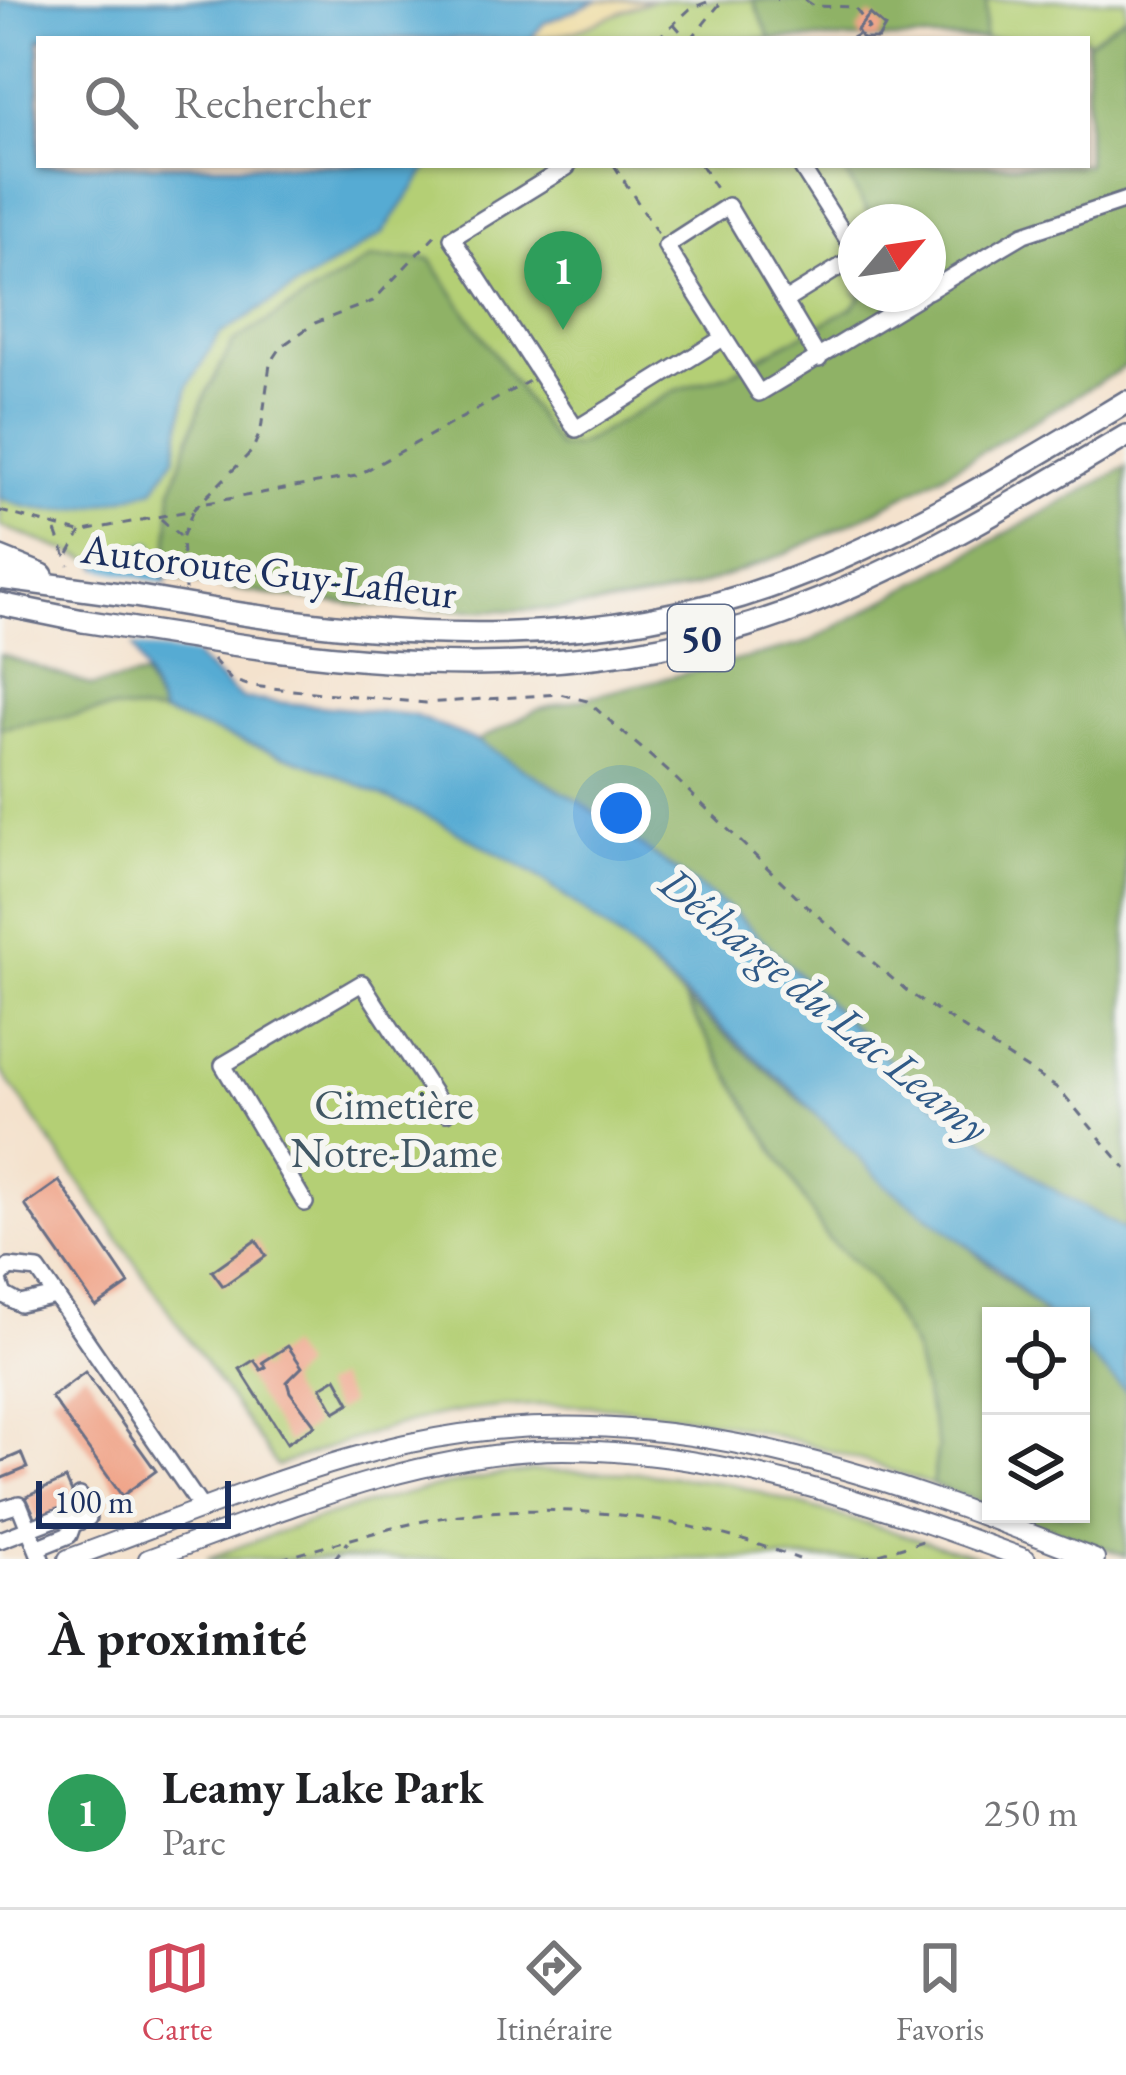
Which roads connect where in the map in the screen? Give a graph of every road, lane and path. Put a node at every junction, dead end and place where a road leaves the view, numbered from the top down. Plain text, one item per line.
1 (712, 0) edge
2 (723, 0) edge
3 (805, 0) edge
4 (672, 23) junction
5 (660, 36) edge
6 (686, 36) edge
7 (692, 36) edge
8 (855, 36) edge
9 (565, 168) edge
10 (616, 168) edge
11 (703, 168) edge
12 (802, 168) edge
13 (1126, 200) edge
14 (728, 206) junction
15 (838, 226) edge
16 (438, 232) dead end
17 (666, 246) junction
18 (838, 267) edge
19 (946, 280) edge
20 (788, 299) junction
21 (893, 312) edge
22 (723, 338) junction
23 (819, 359) junction
24 (540, 373) junction
25 (1126, 402) edge
26 (1126, 436) edge
27 (204, 503) junction
28 (193, 510) junction
29 (0, 512) edge
30 (161, 519) junction
31 (55, 529) junction
32 (81, 532) junction
33 (182, 538) junction
34 (68, 556) junction
35 (0, 558) edge
36 (67, 574) junction
37 (0, 578) edge
38 (188, 603) dead end
39 (0, 604) edge
40 (0, 616) edge
41 (83, 621) junction
42 (209, 652) dead end
43 (446, 1114) dead end
44 (1126, 1168) edge
45 (305, 1204) dead end
46 (0, 1281) edge
47 (56, 1296) junction
48 (436, 1438) junction
49 (447, 1466) junction
50 (80, 1496) dead end
51 (0, 1510) edge
52 (203, 1510) junction
53 (77, 1522) junction
54 (29, 1529) junction
55 (946, 1530) junction
56 (0, 1540) edge
57 (349, 1540) junction
58 (92, 1550) junction
59 (39, 1553) edge
60 (68, 1559) edge
61 (148, 1559) edge
62 (281, 1559) edge
63 (334, 1559) edge
64 (799, 1559) edge
65 (862, 1559) edge
66 (1026, 1559) edge
67 (1095, 1559) edge

1 - 4 path
2 - 7 path
3 - 8 path
4 - 5 path
4 - 6 path
9 - 24 lane
10 - 17 path
11 - 14 path
12 - 15 lane
13 - 19 lane
14 - 17 lane
14 - 20 lane
16 - 27 path
17 - 22 lane
18 - 20 lane
20 - 23 lane
21 - 23 lane
22 - 23 lane
22 - 24 lane
24 - 27 path
25 - 36 highway, Autoroute Guy-Lafleur / 50, bridge
26 - 41 highway, Autoroute Guy-Lafleur / 50, bridge
27 - 28 path
28 - 30 path
28 - 33 path
29 - 31 path
30 - 32 path
30 - 33 path
31 - 32 path
31 - 34 path
32 - 34 path
33 - 38 path
34 - 36 path
35 - 36 highway
36 - 37 highway, Autoroute Guy-Lafleur / 50
39 - 41 highway, Autoroute Guy-Lafleur / 50
40 - 41 highway
42 - 44 path
43 - 45 lane
46 - 47 lane
46 - 47 lane
47 - 52 lane
48 - 49 lane
48 - 52 main road
48 - 67 main road
49 - 55 main road
49 - 61 main road
50 - 53 lane
51 - 54 lane
52 - 58 main road
53 - 54 lane
53 - 58 lane
53 - 59 lane
54 - 56 lane
54 - 59 lane
55 - 65 path
55 - 66 main road
57 - 62 path
57 - 63 path
57 - 64 path
58 - 60 main road

